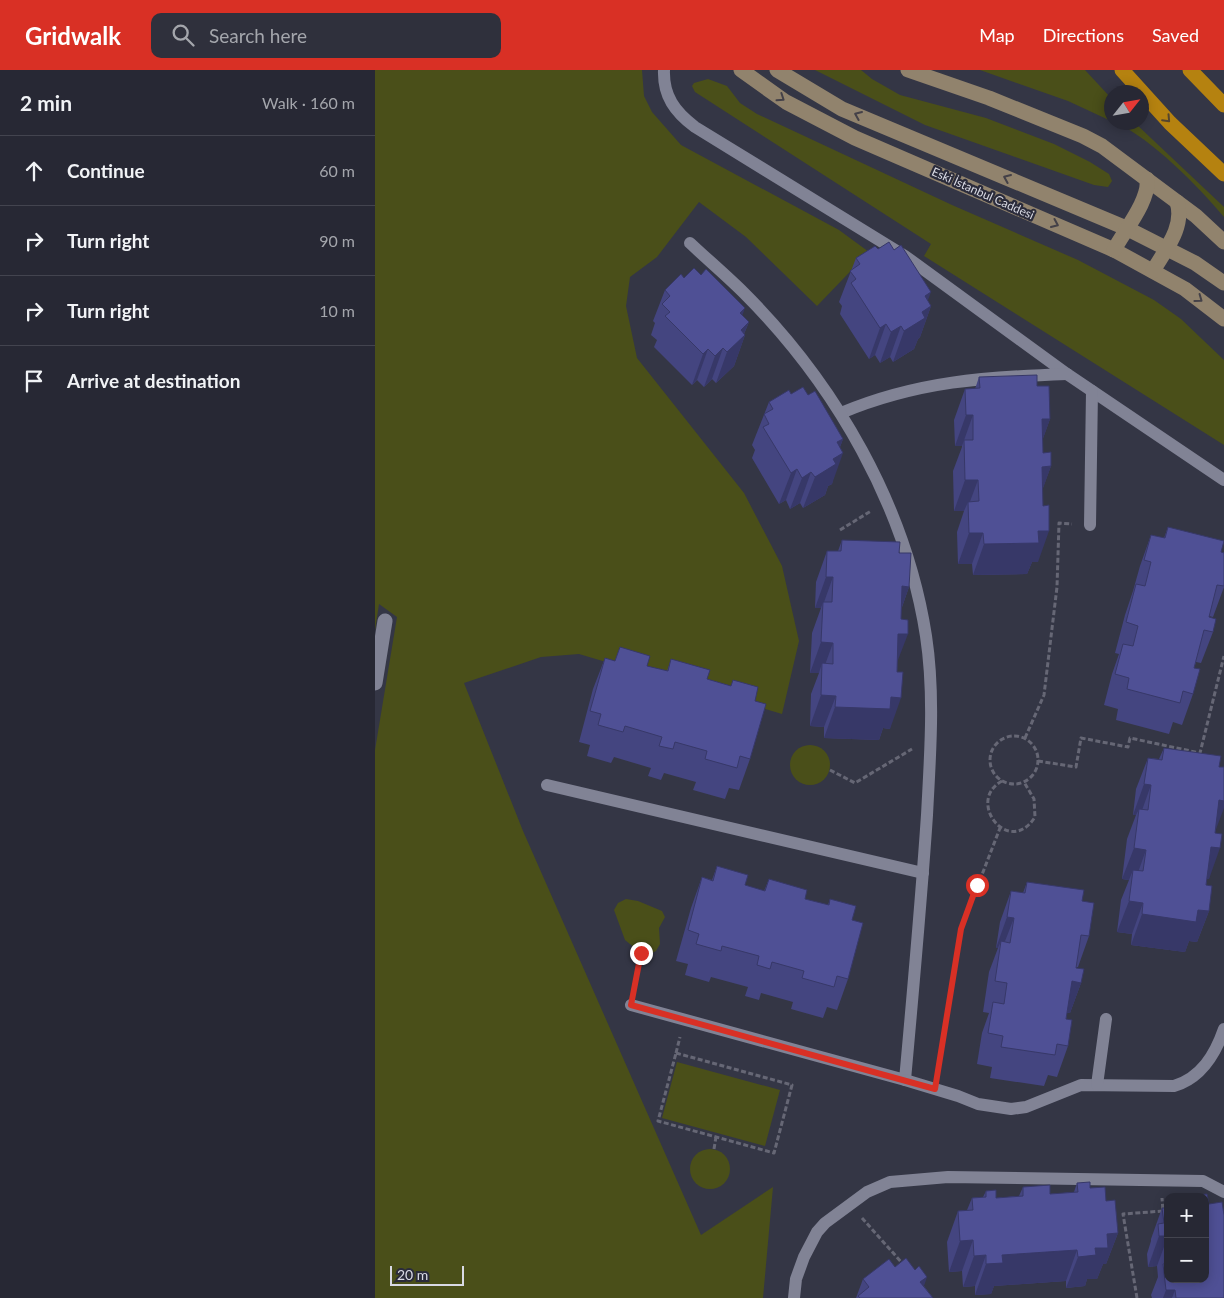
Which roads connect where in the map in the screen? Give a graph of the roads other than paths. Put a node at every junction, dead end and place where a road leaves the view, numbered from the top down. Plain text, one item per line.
1 (664, 70) edge
2 (741, 70) edge
3 (777, 70) edge
4 (909, 70) edge
5 (1122, 70) edge
6 (1190, 70) edge
7 (1224, 105) edge
8 (1224, 174) edge
9 (1147, 179) junction
10 (1177, 202) junction
11 (1126, 228) junction
12 (1224, 242) edge
13 (690, 243) dead end
14 (1166, 248) junction
15 (1115, 250) junction
16 (1153, 271) junction
17 (1224, 283) edge
18 (1224, 319) edge
19 (1067, 374) junction
20 (1092, 391) junction
21 (841, 413) junction
22 (1224, 480) edge
23 (1090, 525) road end
24 (385, 622) dead end
25 (375, 683) edge
26 (547, 785) dead end
27 (923, 873) junction
28 (631, 1005) road end
29 (1106, 1019) dead end
30 (1224, 1029) edge
31 (905, 1080) junction
32 (1097, 1085) junction
33 (1224, 1192) edge
34 (794, 1298) edge

1 - 19 lane
2 -> 15 main road, Eski İstanbul Caddesi
11 -> 3 main road, Eski İstanbul Caddesi
4 - 9 main road
5 -> 8 highway
6 - 7 highway
9 - 10 main road
9 - 11 main road
10 - 12 main road
10 - 14 main road
11 - 14 main road, Eski İstanbul Caddesi
11 - 15 main road
13 - 21 lane
14 - 16 main road
14 - 17 main road, Eski İstanbul Caddesi
15 - 16 main road, Eski İstanbul Caddesi
16 -> 18 main road, Eski İstanbul Caddesi
19 - 20 lane
19 - 21 lane
20 - 22 lane
20 - 23 lane
21 - 27 lane
24 - 25 street
26 - 27 lane
27 - 31 lane
28 - 31 lane
29 - 32 lane
30 - 32 lane
31 - 32 lane
33 - 34 lane

